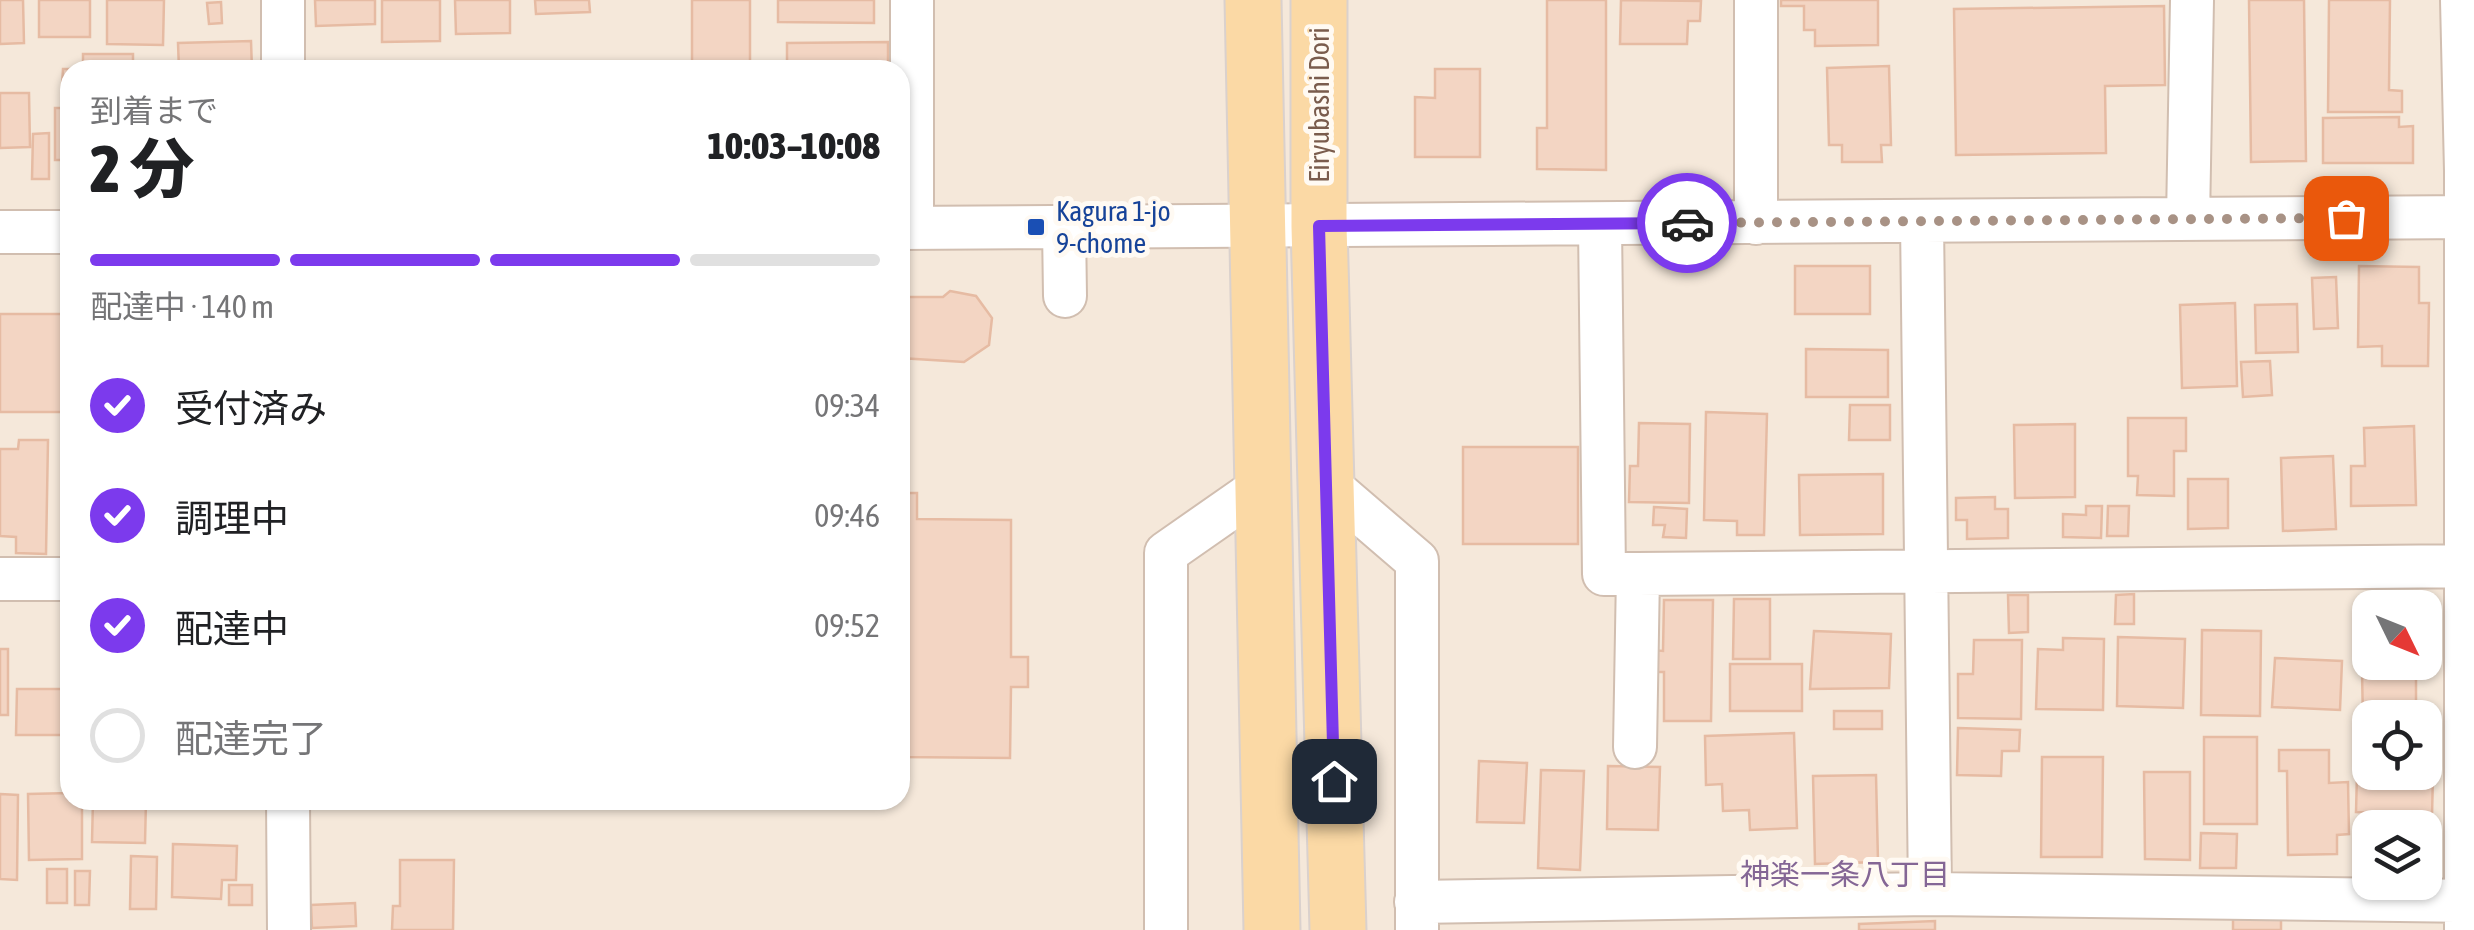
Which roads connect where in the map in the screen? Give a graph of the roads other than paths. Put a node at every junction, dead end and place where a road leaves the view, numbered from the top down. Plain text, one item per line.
1 (283, 0) edge
2 (912, 0) edge
3 (1253, 0) edge
4 (1320, 0) edge
5 (1756, 0) edge
6 (2192, 0) edge
7 (2462, 0) edge
8 (283, 60) edge
9 (910, 76) edge
10 (2470, 217) edge
11 (2188, 219) junction
12 (1922, 222) junction
13 (1756, 223) junction
14 (1600, 224) junction
15 (1256, 226) junction
16 (1319, 226) junction
17 (1064, 227) junction
18 (910, 228) edge
19 (0, 232) edge
20 (60, 232) edge
21 (1065, 296) dead end
22 (1326, 482) junction
23 (1262, 486) junction
24 (2469, 566) edge
25 (1928, 572) junction
26 (1638, 574) junction
27 (0, 579) edge
28 (60, 580) edge
29 (1634, 747) dead end
30 (288, 810) edge
31 (1930, 894) junction
32 (2468, 911) edge
33 (1416, 916) edge
34 (290, 930) edge
35 (1166, 930) edge
36 (1272, 930) edge
37 (1338, 930) edge

1 - 8 street
2 - 9 street
3 - 15 main road
4 - 16 main road, Eiryubashi Dori
5 - 13 street
6 - 11 street
7 - 10 street
10 - 11 street
10 - 24 street
11 - 12 street
12 - 13 street
12 - 25 street
13 - 14 street
14 - 16 street
14 - 26 street
15 - 16 street
15 - 17 street
15 - 23 main road
16 - 22 main road, Eiryubashi Dori
17 - 18 street
17 - 21 street
19 - 20 street
22 - 33 street
22 - 37 main road, Eiryubashi Dori
23 - 35 street
23 - 36 main road
24 - 25 street
24 - 32 street
25 - 26 street
25 - 31 street
26 - 29 street
27 - 28 street
30 - 34 street
31 - 32 street
31 - 33 street

